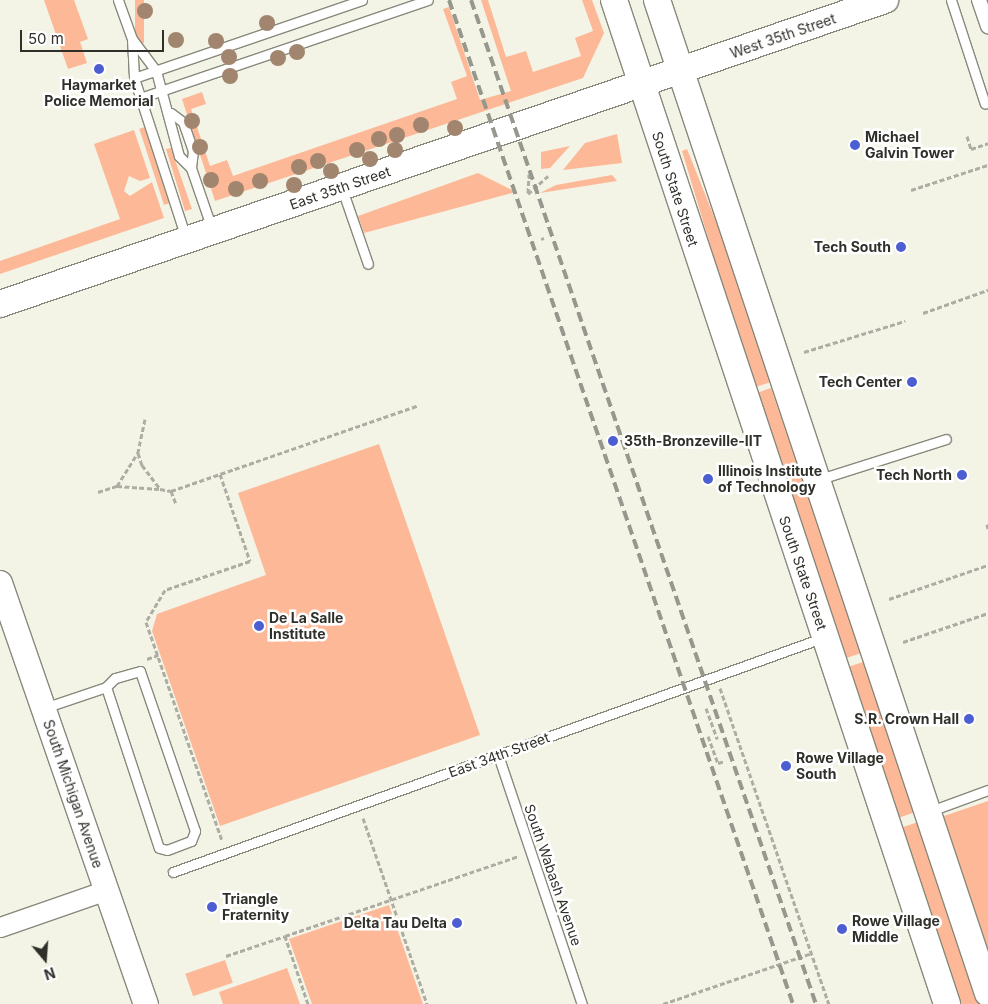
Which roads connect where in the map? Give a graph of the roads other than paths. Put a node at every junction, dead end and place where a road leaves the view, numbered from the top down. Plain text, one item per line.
1 (118, 0) edge
2 (362, 0) edge
3 (428, 0) edge
4 (614, 0) edge
5 (657, 0) edge
6 (886, 0) edge
7 (951, 0) edge
8 (979, 0) edge
9 (988, 26) edge
10 (132, 39) junction
11 (156, 71) junction
12 (680, 71) junction
13 (134, 78) junction
14 (640, 85) junction
15 (163, 90) junction
16 (140, 98) junction
17 (985, 104) dead end
18 (171, 113) junction
19 (191, 168) junction
20 (341, 188) junction
21 (213, 232) junction
22 (187, 240) junction
23 (368, 264) dead end
24 (0, 304) edge
25 (946, 439) dead end
26 (816, 481) junction
27 (0, 583) edge
28 (825, 638) junction
29 (106, 687) junction
30 (43, 708) junction
31 (498, 755) junction
32 (988, 790) edge
33 (936, 808) dead end
34 (173, 872) dead end
35 (106, 890) junction
36 (0, 927) edge
37 (988, 993) edge
38 (146, 1004) edge
39 (582, 1004) edge
40 (947, 1004) edge

1 - 10 lane
2 - 11 lane
3 - 15 lane
4 - 14 main road, South State Street
5 - 12 main road
6 - 12 main road, West 35th Street
7 - 17 lane
8 - 9 street
10 - 11 lane
10 - 13 lane
11 - 13 lane
11 - 15 lane
12 - 14 main road, East 35th Street
12 - 26 main road
13 - 16 lane
14 - 20 main road, East 35th Street
14 - 28 main road, South State Street
15 - 16 lane
15 - 18 lane
16 - 22 lane
18 - 19 lane
18 - 19 lane
19 - 21 lane
20 - 21 main road, East 35th Street
20 - 23 lane
21 - 22 main road, East 35th Street
22 - 24 main road, East 35th Street
25 - 26 lane
26 - 37 main road
27 - 30 street, South Michigan Avenue
28 - 31 lane, East 34th Street
28 - 40 main road, South State Street
29 - 29 lane
29 - 30 lane
30 - 35 street, South Michigan Avenue
31 - 34 lane, East 34th Street
31 - 39 lane, South Wabash Avenue
32 - 33 lane
35 - 36 street
35 - 38 street, South Michigan Avenue

